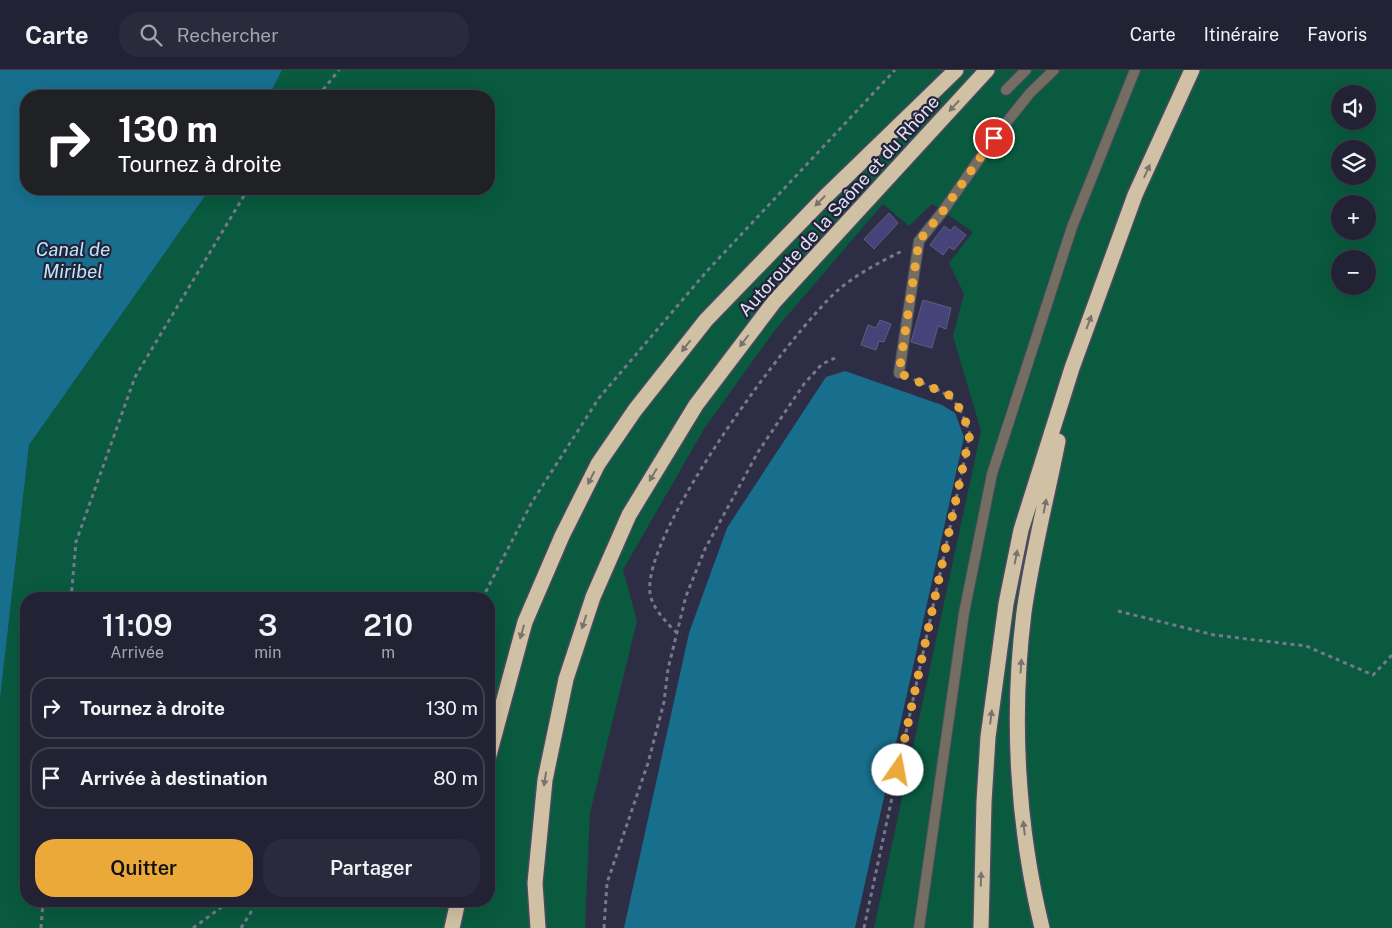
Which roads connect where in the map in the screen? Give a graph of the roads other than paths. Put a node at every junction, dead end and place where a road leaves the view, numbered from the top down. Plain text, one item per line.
1 (956, 70) edge
2 (987, 70) edge
3 (1026, 70) edge
4 (1054, 70) edge
5 (1135, 70) edge
6 (1192, 70) edge
7 (1006, 90) dead end
8 (1072, 368) junction
9 (899, 373) road end
10 (495, 733) edge
11 (457, 907) edge
12 (452, 928) edge
13 (538, 928) edge
14 (919, 928) edge
15 (981, 928) edge
16 (1042, 928) edge

1 -> 10 highway
2 -> 13 highway, Autoroute de la Saône et du Rhône
3 - 7 lane
4 - 9 lane
5 - 14 lane
8 -> 6 highway
15 -> 8 highway
16 -> 8 highway
11 - 12 highway

